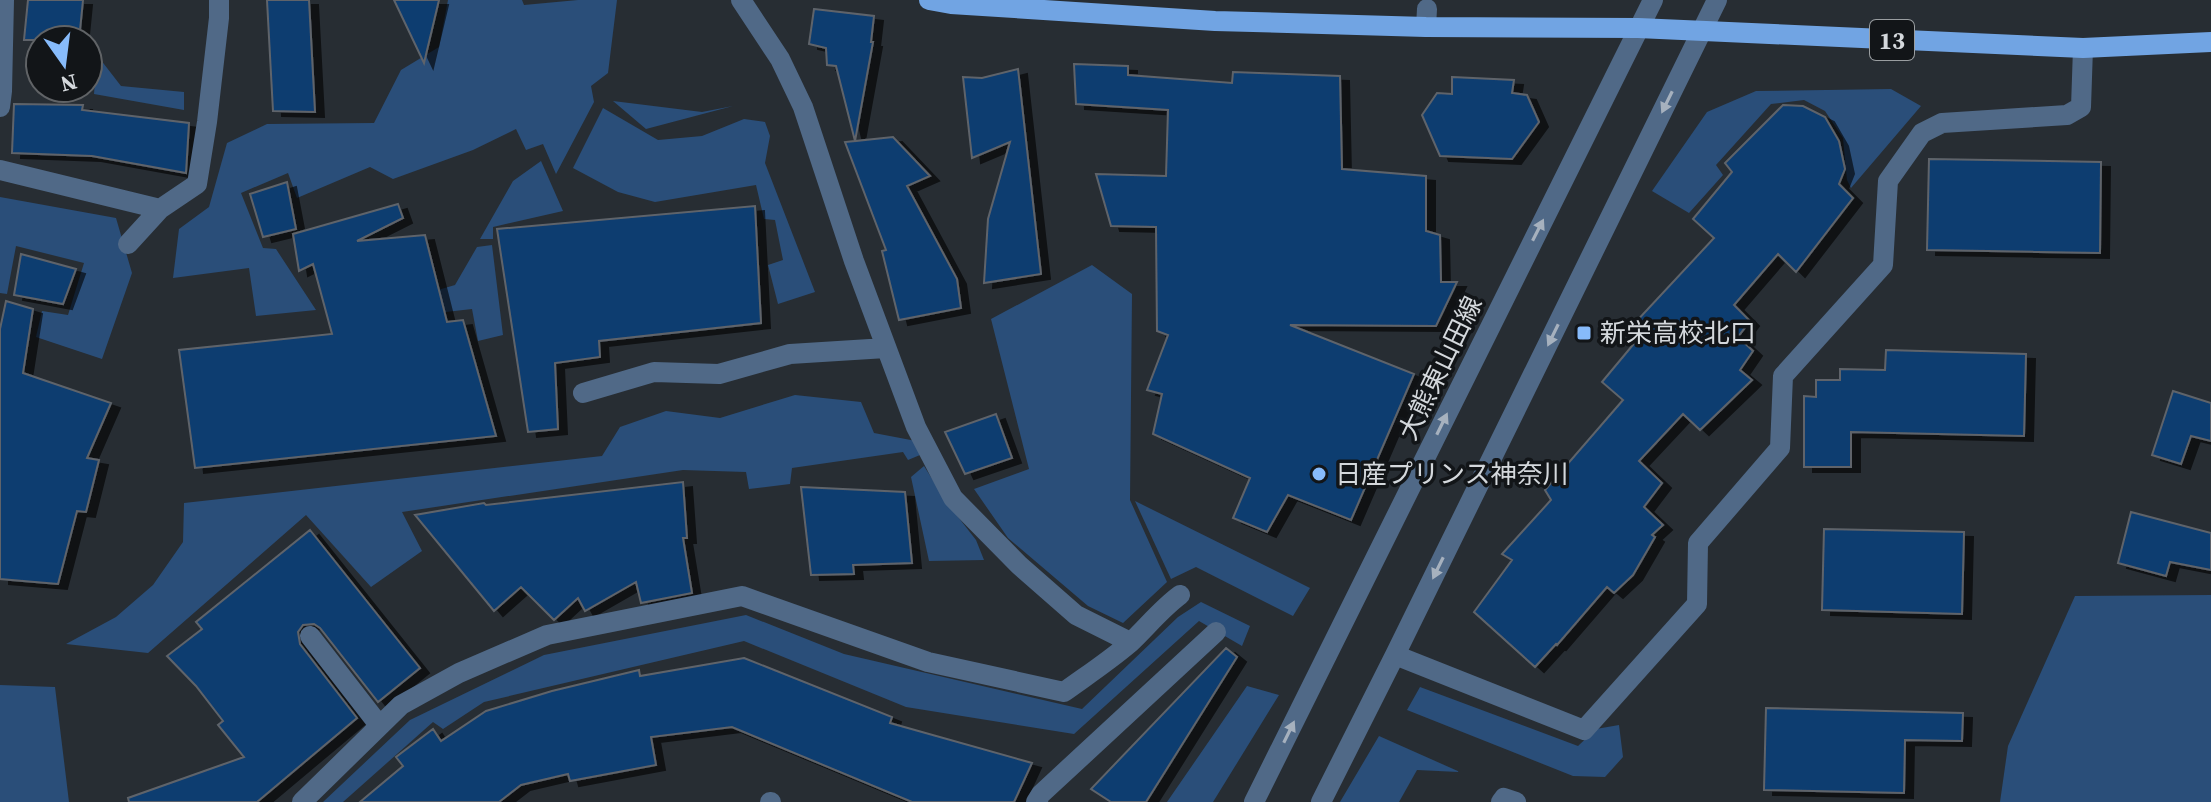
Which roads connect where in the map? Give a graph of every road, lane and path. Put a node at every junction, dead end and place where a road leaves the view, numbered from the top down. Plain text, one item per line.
1 (4, 0) edge
2 (219, 0) edge
3 (741, 0) edge
4 (929, 0) edge
5 (1653, 0) edge
6 (1717, 0) edge
7 (1638, 28) junction
8 (1702, 32) junction
9 (2211, 42) edge
10 (2083, 48) junction
11 (0, 107) edge
12 (0, 170) edge
13 (160, 209) junction
14 (128, 244) dead end
15 (886, 348) junction
16 (583, 393) dead end
17 (1174, 600) dead end
18 (1216, 632) dead end
19 (310, 636) dead end
20 (1130, 642) junction
21 (1395, 655) junction
22 (379, 725) junction
23 (302, 802) edge
24 (1036, 802) edge
25 (1254, 802) edge
26 (1321, 802) edge
27 (1501, 802) edge
28 (1516, 802) edge

1 - 11 street
2 - 13 street
3 - 15 street
4 - 7 main road, 13
5 - 7 street, 大熊東山田線
6 - 8 street
7 - 8 main road, 13
25 -> 7 street, 大熊東山田線
8 - 10 main road, 13
8 -> 21 street
9 - 10 main road, 13
10 - 21 street
12 - 13 street
13 - 14 street
15 - 16 street
15 - 20 street
17 - 20 street
18 - 24 street
19 - 22 street
20 - 22 street
21 - 26 street
22 - 23 street
27 - 28 street

